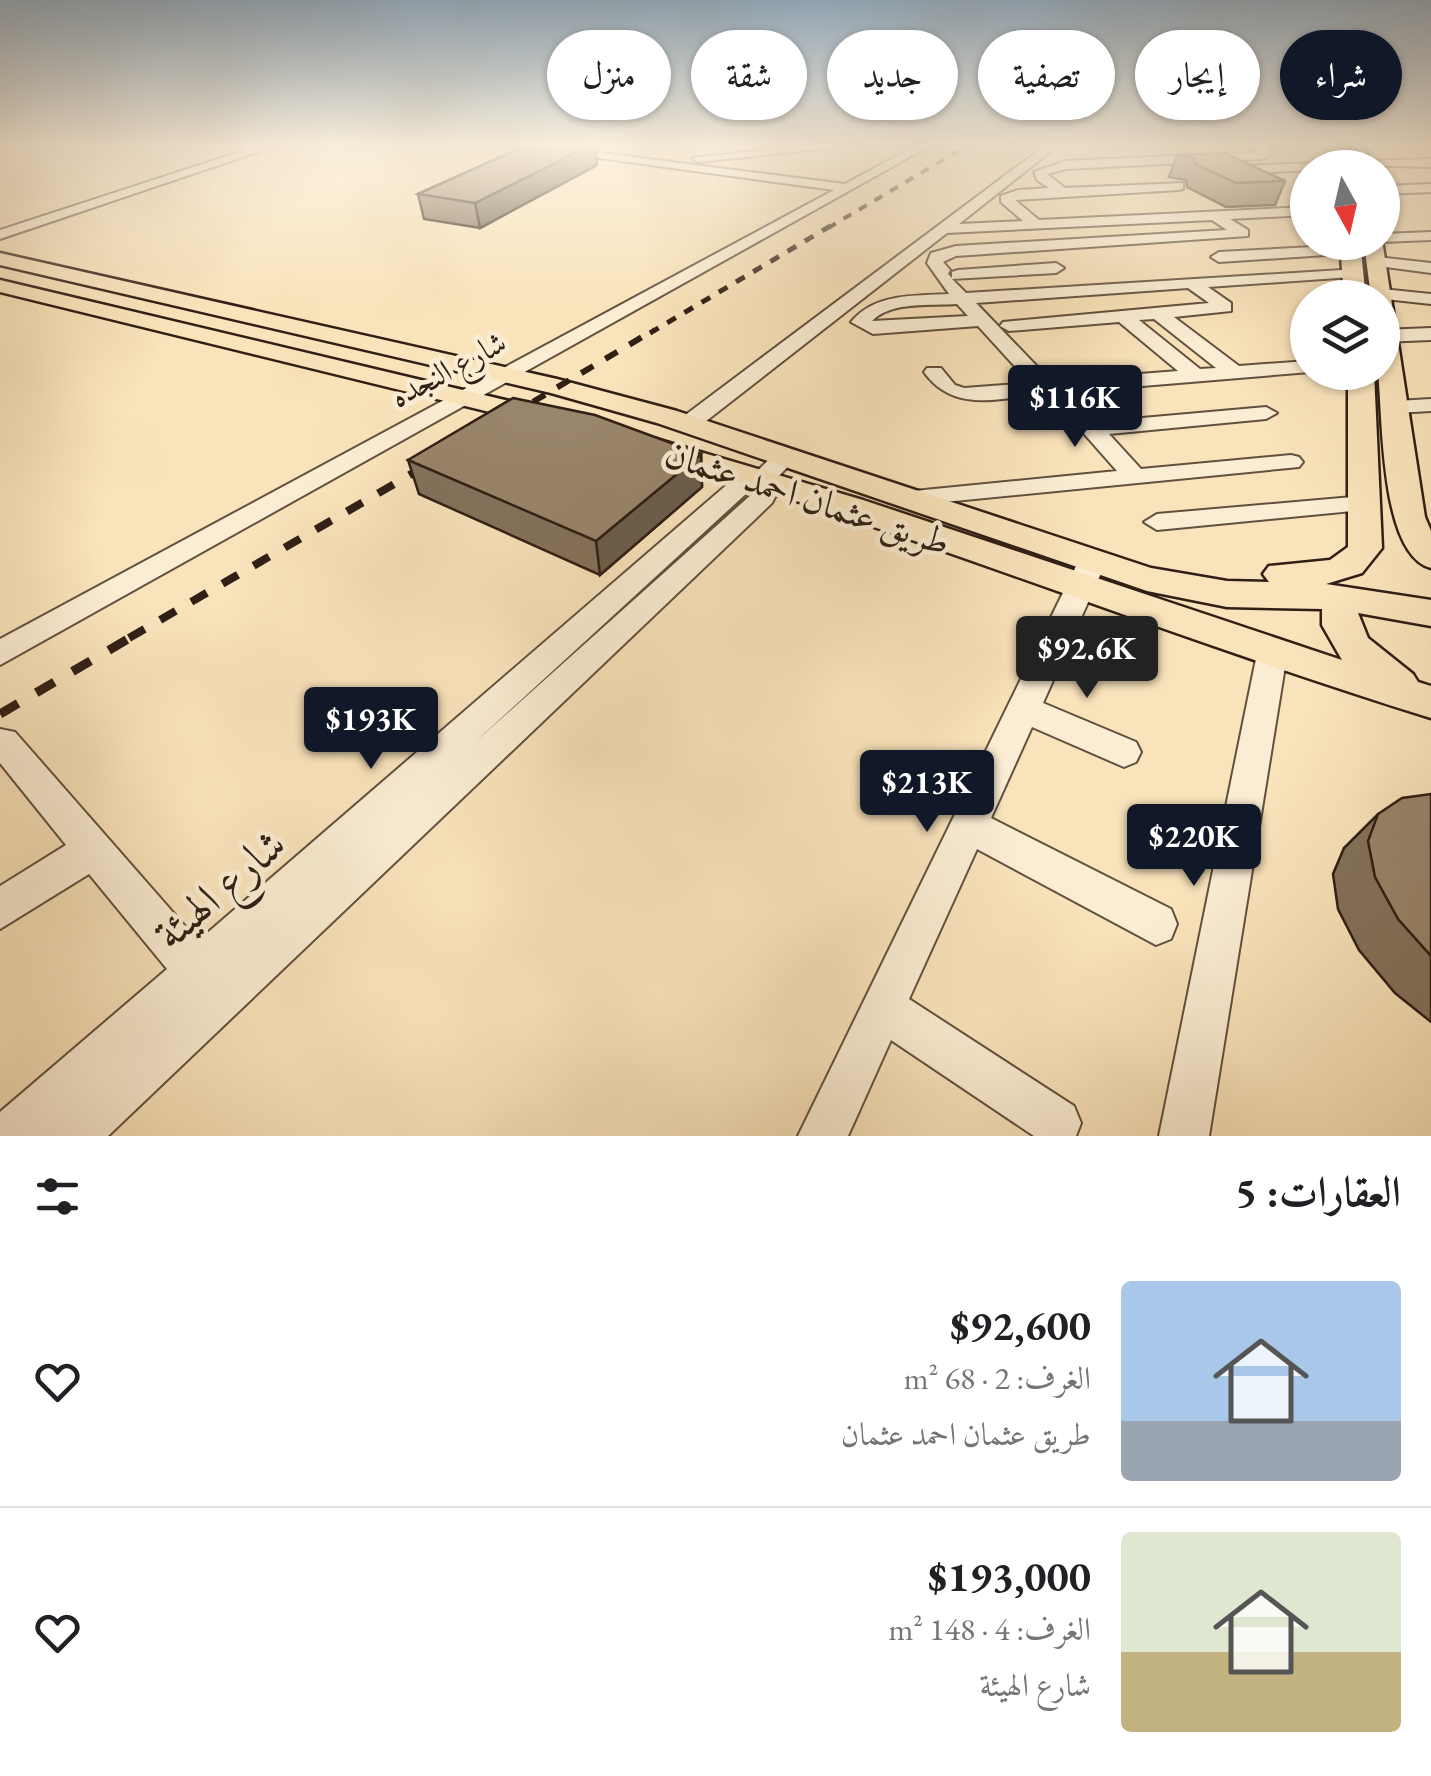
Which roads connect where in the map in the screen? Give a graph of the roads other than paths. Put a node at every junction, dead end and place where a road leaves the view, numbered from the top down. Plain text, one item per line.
1 (91, 197) edge
2 (117, 197) edge
3 (831, 197) edge
4 (986, 197) edge
5 (1013, 197) edge
6 (1050, 197) edge
7 (1197, 197) edge
8 (1290, 211) edge
9 (1222, 215) junction
10 (1128, 220) junction
11 (1084, 222) junction
12 (1035, 224) junction
13 (0, 226) edge
14 (944, 229) junction
15 (1431, 232) edge
16 (1400, 233) edge
17 (0, 235) edge
18 (1188, 238) junction
19 (1163, 239) junction
20 (1030, 246) junction
21 (1290, 256) edge
22 (1219, 257) junction
23 (0, 259) edge
24 (1400, 259) edge
25 (1329, 260) edge
26 (1056, 268) junction
27 (1431, 268) edge
28 (950, 272) junction
29 (1252, 278) junction
30 (1229, 280) junction
31 (1192, 283) junction
32 (0, 286) edge
33 (1083, 290) junction
34 (1400, 297) edge
35 (971, 298) junction
36 (1431, 298) edge
37 (848, 303) junction
38 (873, 309) junction
39 (1160, 314) junction
40 (1120, 317) junction
41 (982, 320) junction
42 (1009, 326) junction
43 (1431, 334) edge
44 (1400, 335) edge
45 (1290, 368) edge
46 (934, 372) dead end
47 (1235, 373) junction
48 (503, 376) junction
49 (1196, 376) junction
50 (1172, 378) junction
51 (1056, 387) junction
52 (1361, 390) edge
53 (1394, 390) edge
54 (464, 397) junction
55 (1431, 405) edge
56 (1396, 407) junction
57 (1266, 413) dead end
58 (1218, 417) junction
59 (677, 420) junction
60 (571, 425) edge
61 (1092, 428) junction
62 (624, 439) edge
63 (1291, 462) dead end
64 (761, 468) junction
65 (1163, 474) junction
66 (1135, 477) junction
67 (914, 498) junction
68 (1419, 498) edge
69 (1364, 504) junction
70 (1207, 518) junction
71 (1157, 522) dead end
72 (1431, 556) edge
73 (1086, 574) junction
74 (1146, 579) junction
75 (1343, 597) junction
76 (1431, 613) edge
77 (0, 653) edge
78 (1272, 654) junction
79 (1431, 702) edge
80 (1024, 709) junction
81 (3, 742) dead end
82 (1124, 752) dead end
83 (969, 826) junction
84 (94, 849) junction
85 (0, 909) edge
86 (1156, 924) dead end
87 (196, 971) junction
88 (883, 1008) junction
89 (103, 1080) junction
90 (1057, 1123) dead end
91 (10, 1136) edge
92 (72, 1136) edge
93 (823, 1136) edge
94 (1184, 1136) edge

1 - 13 street
2 - 17 street
3 - 48 street, شارع النجده
4 - 14 street
5 - 12 street
6 - 11 street
7 - 9 street
8 - 9 street
9 - 10 street
9 - 18 street
10 - 11 street
10 - 19 street
11 - 12 street
12 - 14 street
14 - 37 street
15 - 16 street
18 - 19 street
18 - 22 street
19 - 20 street
19 - 30 street
20 - 26 street
20 - 28 street
21 - 22 street
22 - 29 street
23 - 48 main road, طريق عثمان احمد عثمان
24 - 27 street
25 - 29 street
26 - 28 street
26 - 33 street
28 - 35 street
29 - 30 street
30 - 31 street
31 - 33 street
31 - 39 street
32 - 54 main road
33 - 35 street
33 - 40 street
34 - 36 street
35 - 38 street
35 - 41 street
35 - 42 street
37 - 38 street
37 - 59 street
38 - 41 street
39 - 40 street
39 - 47 street
40 - 42 street
40 - 49 street
41 - 51 street
42 - 51 street
43 - 44 street
45 - 47 street
46 - 51 street
47 - 49 street
48 - 54 street, شارع النجده
48 - 59 main road, طريق عثمان احمد عثمان
49 - 50 street
50 - 51 street
50 - 58 street
51 - 61 street
52 - 69 main road
53 - 56 main road
54 - 60 main road
54 - 77 street, شارع النجده
55 - 56 street
56 - 68 main road
57 - 58 street
58 - 61 street
59 - 64 main road, طريق عثمان احمد عثمان
61 - 66 street
62 - 64 main road, طريق عثمان احمد عثمان
63 - 65 street
64 - 67 main road, طريق عثمان احمد عثمان
64 - 73 main road, طريق عثمان احمد عثمان
64 - 87 street, شارع الهيئة
64 - 89 street, شارع الهيئة
65 - 66 street
65 - 70 street
66 - 67 street
67 - 73 main road, طريق عثمان احمد عثمان
68 - 72 main road
69 - 70 street
69 - 74 main road
70 - 71 street
73 - 74 main road, طريق عثمان احمد عثمان
73 - 78 main road, طريق عثمان احمد عثمان
73 - 80 street
74 - 75 main road, طريق عثمان احمد عثمان
75 - 76 main road, طريق عثمان احمد عثمان
75 - 79 main road
78 - 79 main road, طريق عثمان احمد عثمان
78 - 94 street
80 - 82 street
80 - 83 street
81 - 84 street
83 - 86 street
83 - 88 street
84 - 85 street
84 - 87 street
87 - 89 street, شارع الهيئة
88 - 90 street
88 - 93 street
89 - 91 street, شارع الهيئة
89 - 92 street, شارع الهيئة

